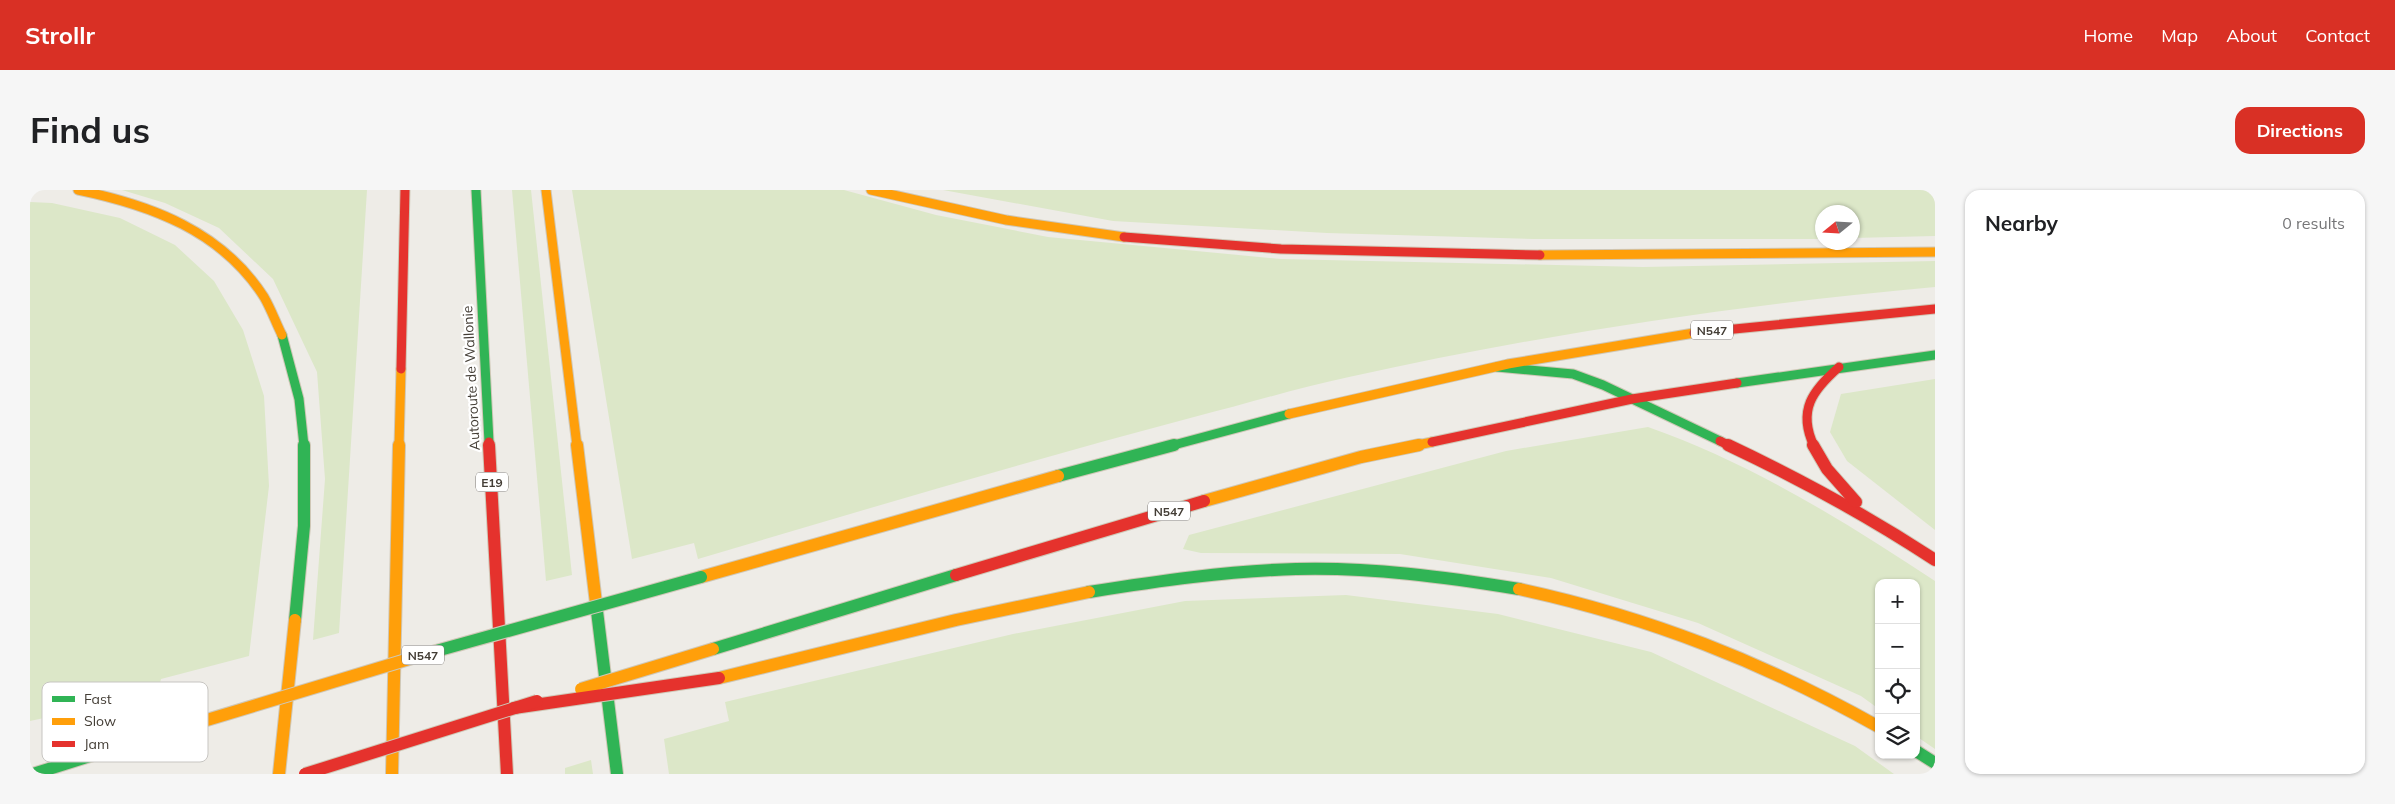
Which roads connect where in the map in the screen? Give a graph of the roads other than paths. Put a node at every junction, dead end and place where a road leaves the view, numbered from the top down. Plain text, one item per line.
1 (78, 190) edge
2 (405, 190) edge
3 (476, 190) edge
4 (546, 190) edge
5 (871, 190) edge
6 (1935, 252) edge
7 (1935, 309) edge
8 (1935, 355) edge
9 (1497, 367) junction
10 (1839, 367) junction
11 (1632, 398) junction
12 (1875, 521) junction
13 (1935, 560) edge
14 (514, 708) junction
15 (208, 720) edge
16 (1875, 725) edge
17 (1920, 754) edge
18 (70, 762) edge
19 (1935, 763) edge
20 (32, 774) edge
21 (278, 774) edge
22 (305, 774) edge
23 (392, 774) edge
24 (507, 774) edge
25 (617, 774) edge

1 - 21 main road
2 - 23 main road
3 - 24 main road, Autoroute de Wallonie / E19
4 - 25 main road
5 - 6 main road
7 - 9 main road, N547
8 - 10 main road, N547
9 - 11 main road
9 - 15 main road, N547, bridge
10 - 11 main road, N547
10 - 12 main road
11 - 12 main road
11 - 14 main road, N547, bridge
12 - 13 main road
14 - 16 main road, bridge
14 - 22 main road, N547, bridge
17 - 19 main road
18 - 20 main road, N547, bridge

